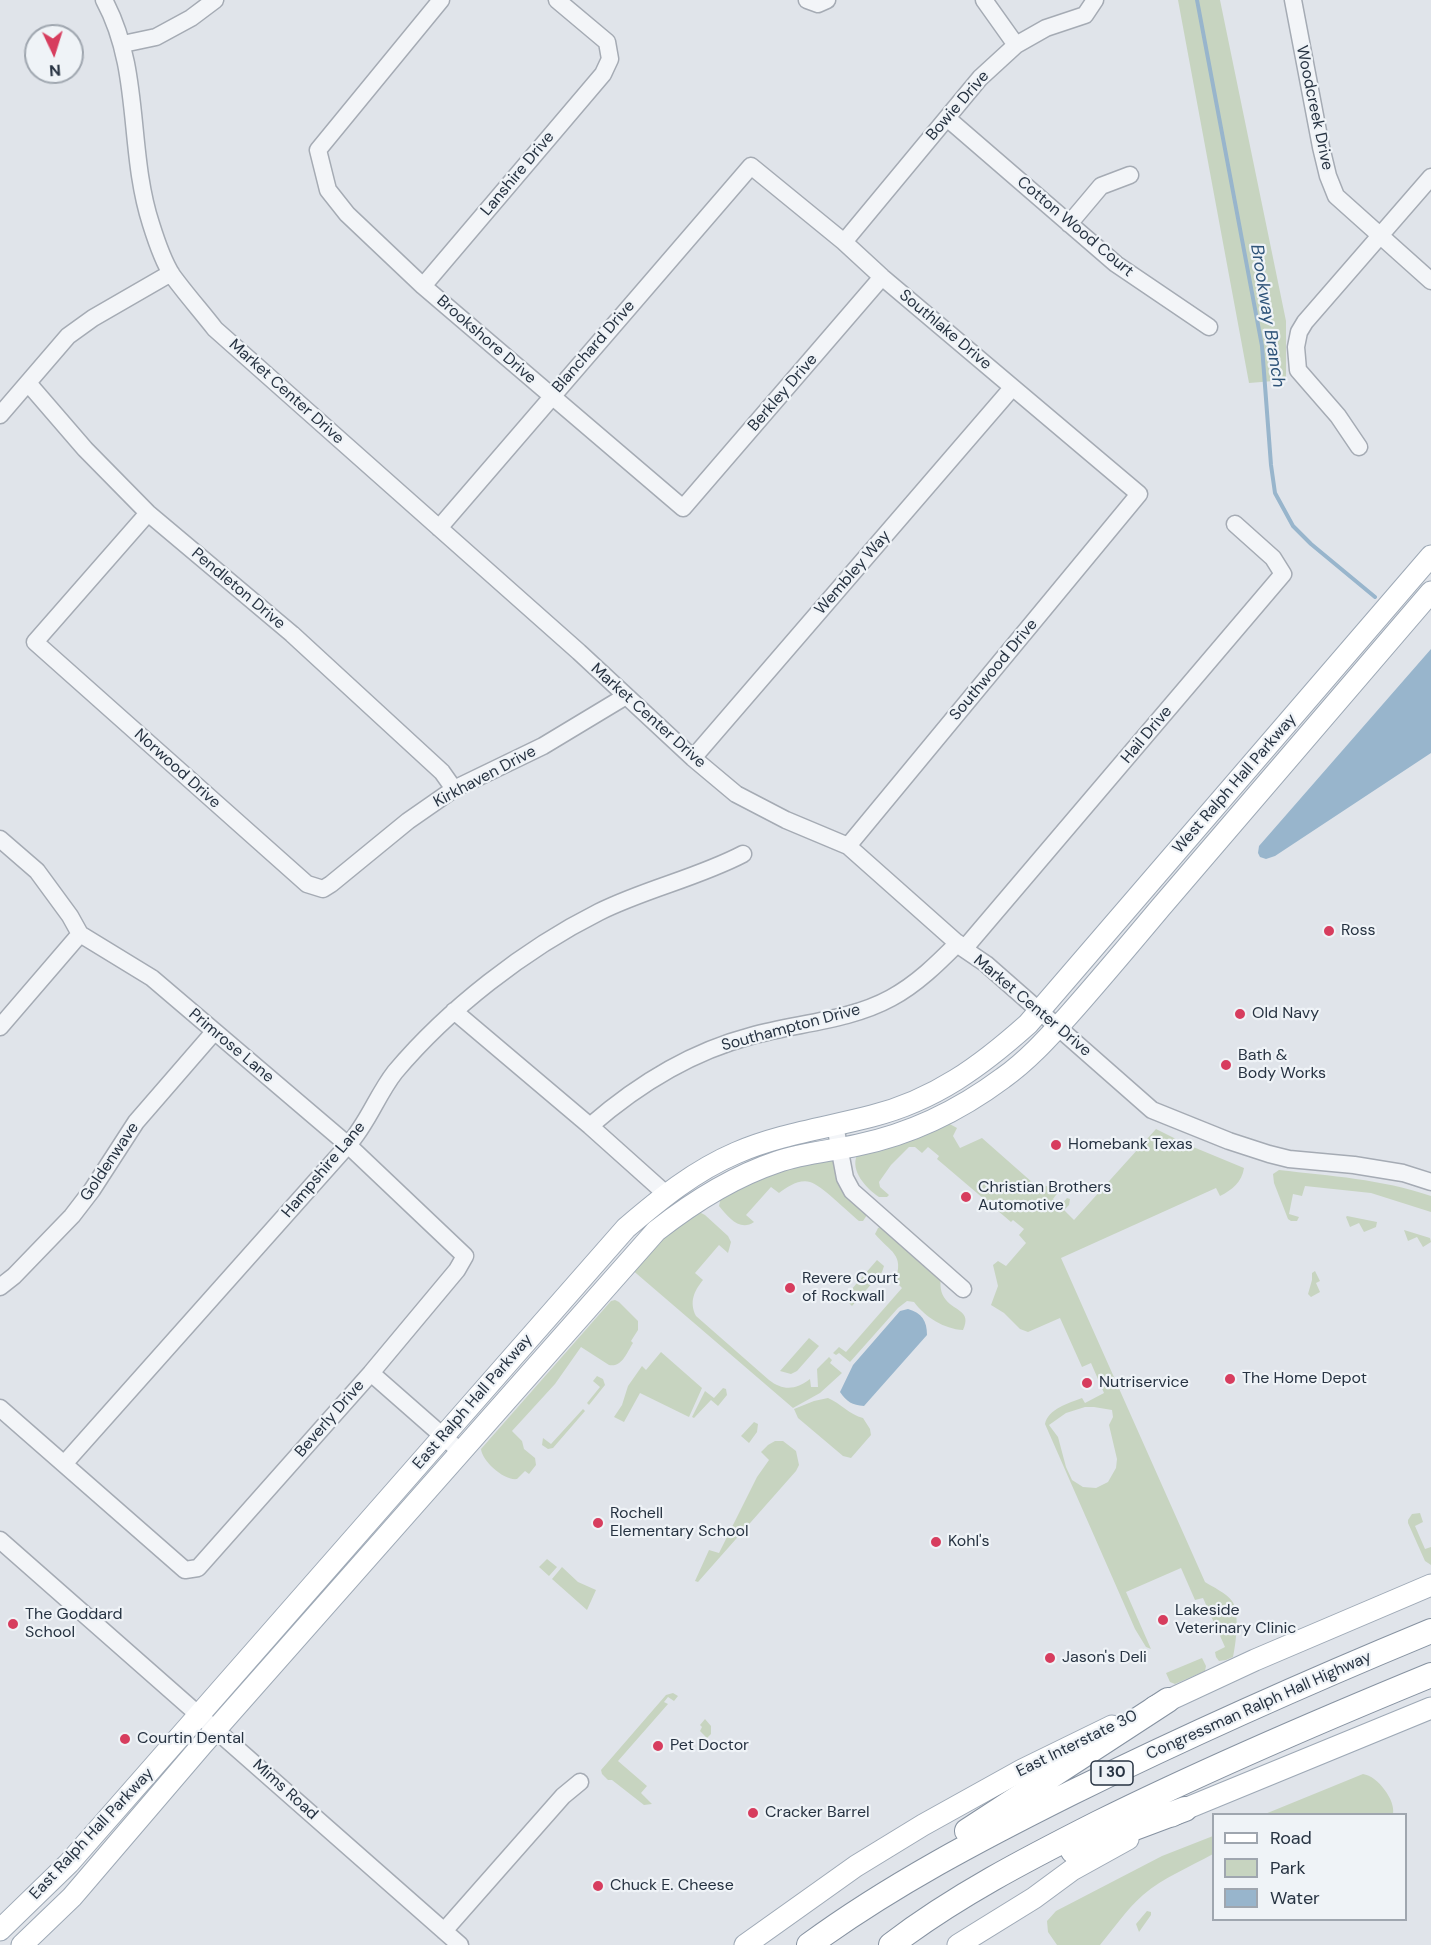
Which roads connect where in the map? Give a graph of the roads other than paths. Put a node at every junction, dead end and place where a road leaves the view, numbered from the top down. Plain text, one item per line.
1 (104, 0) edge
2 (215, 0) edge
3 (441, 0) edge
4 (557, 0) edge
5 (984, 0) edge
6 (1293, 0) edge
7 (1095, 1) edge
8 (123, 44) junction
9 (1016, 45) junction
10 (947, 118) junction
11 (751, 166) joint
12 (1130, 175) dead end
13 (1431, 177) edge
14 (1069, 224) junction
15 (1379, 236) junction
16 (844, 242) junction
17 (171, 273) junction
18 (882, 277) junction
19 (1431, 281) edge
20 (423, 286) junction
21 (1209, 327) dead end
22 (28, 382) junction
23 (1012, 388) junction
24 (551, 397) junction
25 (0, 415) edge
26 (1359, 447) dead end
27 (1139, 494) joint
28 (683, 508) joint
29 (148, 513) junction
30 (1235, 524) dead end
31 (438, 528) junction
32 (1431, 556) edge
33 (1431, 592) edge
34 (626, 696) junction
35 (693, 758) junction
36 (454, 789) junction
37 (0, 839) edge
38 (848, 846) junction
39 (743, 854) dead end
40 (323, 889) joint
41 (80, 934) junction
42 (961, 946) junction
43 (454, 1011) junction
44 (1039, 1011) junction
45 (1058, 1026) junction
46 (0, 1027) edge
47 (214, 1032) junction
48 (590, 1125) junction
49 (835, 1125) junction
50 (348, 1145) junction
51 (841, 1149) junction
52 (1431, 1182) edge
53 (666, 1194) junction
54 (465, 1256) joint
55 (0, 1287) edge
56 (963, 1289) dead end
57 (371, 1373) junction
58 (0, 1408) edge
59 (443, 1436) junction
60 (461, 1452) junction
61 (64, 1464) junction
62 (0, 1540) edge
63 (1431, 1585) edge
64 (1431, 1631) edge
65 (1431, 1675) edge
66 (1168, 1700) junction
67 (1431, 1708) edge
68 (199, 1715) junction
69 (217, 1730) junction
70 (580, 1782) dead end
71 (1185, 1809) junction
72 (0, 1930) edge
73 (444, 1931) junction
74 (22, 1945) edge
75 (460, 1945) edge
76 (745, 1945) edge
77 (803, 1945) edge
78 (808, 1945) edge
79 (891, 1945) edge
80 (914, 1945) edge
81 (958, 1945) edge

1 - 8 street, Market Center Drive
2 - 8 street
3 - 20 street, Brookshore Drive
4 - 20 street, Lanshire Drive
5 - 9 street
6 - 15 street, Woodcreek Drive
7 - 9 street, Bowie Drive
8 - 17 street, Market Center Drive
9 - 10 street, Bowie Drive
10 - 14 street, Cotton Wood Court
10 - 16 street, Bowie Drive
11 - 16 street, Southlake Drive
11 - 24 street, Blanchard Drive
12 - 14 street
13 - 15 street
14 - 21 street, Cotton Wood Court
15 - 19 street, Woodcreek Drive
15 - 26 street
16 - 18 street, Southlake Drive
17 - 22 street
17 - 31 street, Market Center Drive
18 - 23 street, Southlake Drive
18 - 28 street, Berkley Drive
20 - 24 street, Brookshore Drive
22 - 25 street
22 - 29 street, Pendleton Drive
23 - 27 street, Southlake Drive
23 - 35 street, Wembley Way
24 - 28 street, Brookshore Drive
24 - 31 street, Blanchard Drive
27 - 38 street, Southwood Drive
29 - 36 street, Pendleton Drive
29 - 40 street, Norwood Drive
30 - 42 street, Hail Drive
31 - 34 street, Market Center Drive
32 - 44 main road, West Ralph Hall Parkway
33 - 45 main road, West Ralph Hall Parkway
34 - 35 street, Market Center Drive
34 - 36 street, Kirkhaven Drive
35 - 38 street, Market Center Drive
36 - 40 street, Kirkhaven Drive
37 - 41 street, Primrose Lane
38 - 42 street, Market Center Drive
39 - 43 street, Hampshire Lane
41 - 46 street
41 - 47 street, Primrose Lane
42 - 44 street, Market Center Drive
42 - 48 street, Southampton Drive
43 - 48 street
43 - 50 street, Hampshire Lane
44 - 45 street, Market Center Drive
44 - 49 main road, East Ralph Hall Parkway
45 - 51 main road, East Ralph Hall Parkway
45 - 52 street, Market Center Drive
47 - 50 street, Primrose Lane
47 - 55 street, Goldenwave
48 - 53 street
49 - 51 street
49 - 53 main road, East Ralph Hall Parkway
50 - 54 street, Primrose Lane
50 - 61 street, Hampshire Lane
51 - 56 street
51 - 60 main road, East Ralph Hall Parkway
53 - 59 main road, East Ralph Hall Parkway
54 - 57 street, Beverly Drive
57 - 59 street
57 - 61 street, Beverly Drive
58 - 61 street
59 - 60 street
59 - 68 main road, East Ralph Hall Parkway
60 - 69 main road, East Ralph Hall Parkway
62 - 68 street, Mims Road
63 - 66 main road, East Interstate 30
64 - 78 highway, Congressman Ralph Hall Highway / I 30
65 - 79 highway, I 30
66 - 76 main road, East Interstate 30
66 - 77 highway
67 - 71 main road
68 - 69 street, Mims Road
68 - 72 main road, East Ralph Hall Parkway
69 - 73 street, Mims Road
69 - 74 main road, East Ralph Hall Parkway
70 - 73 street
71 - 80 highway
71 - 81 main road
73 - 75 street, Mims Road

